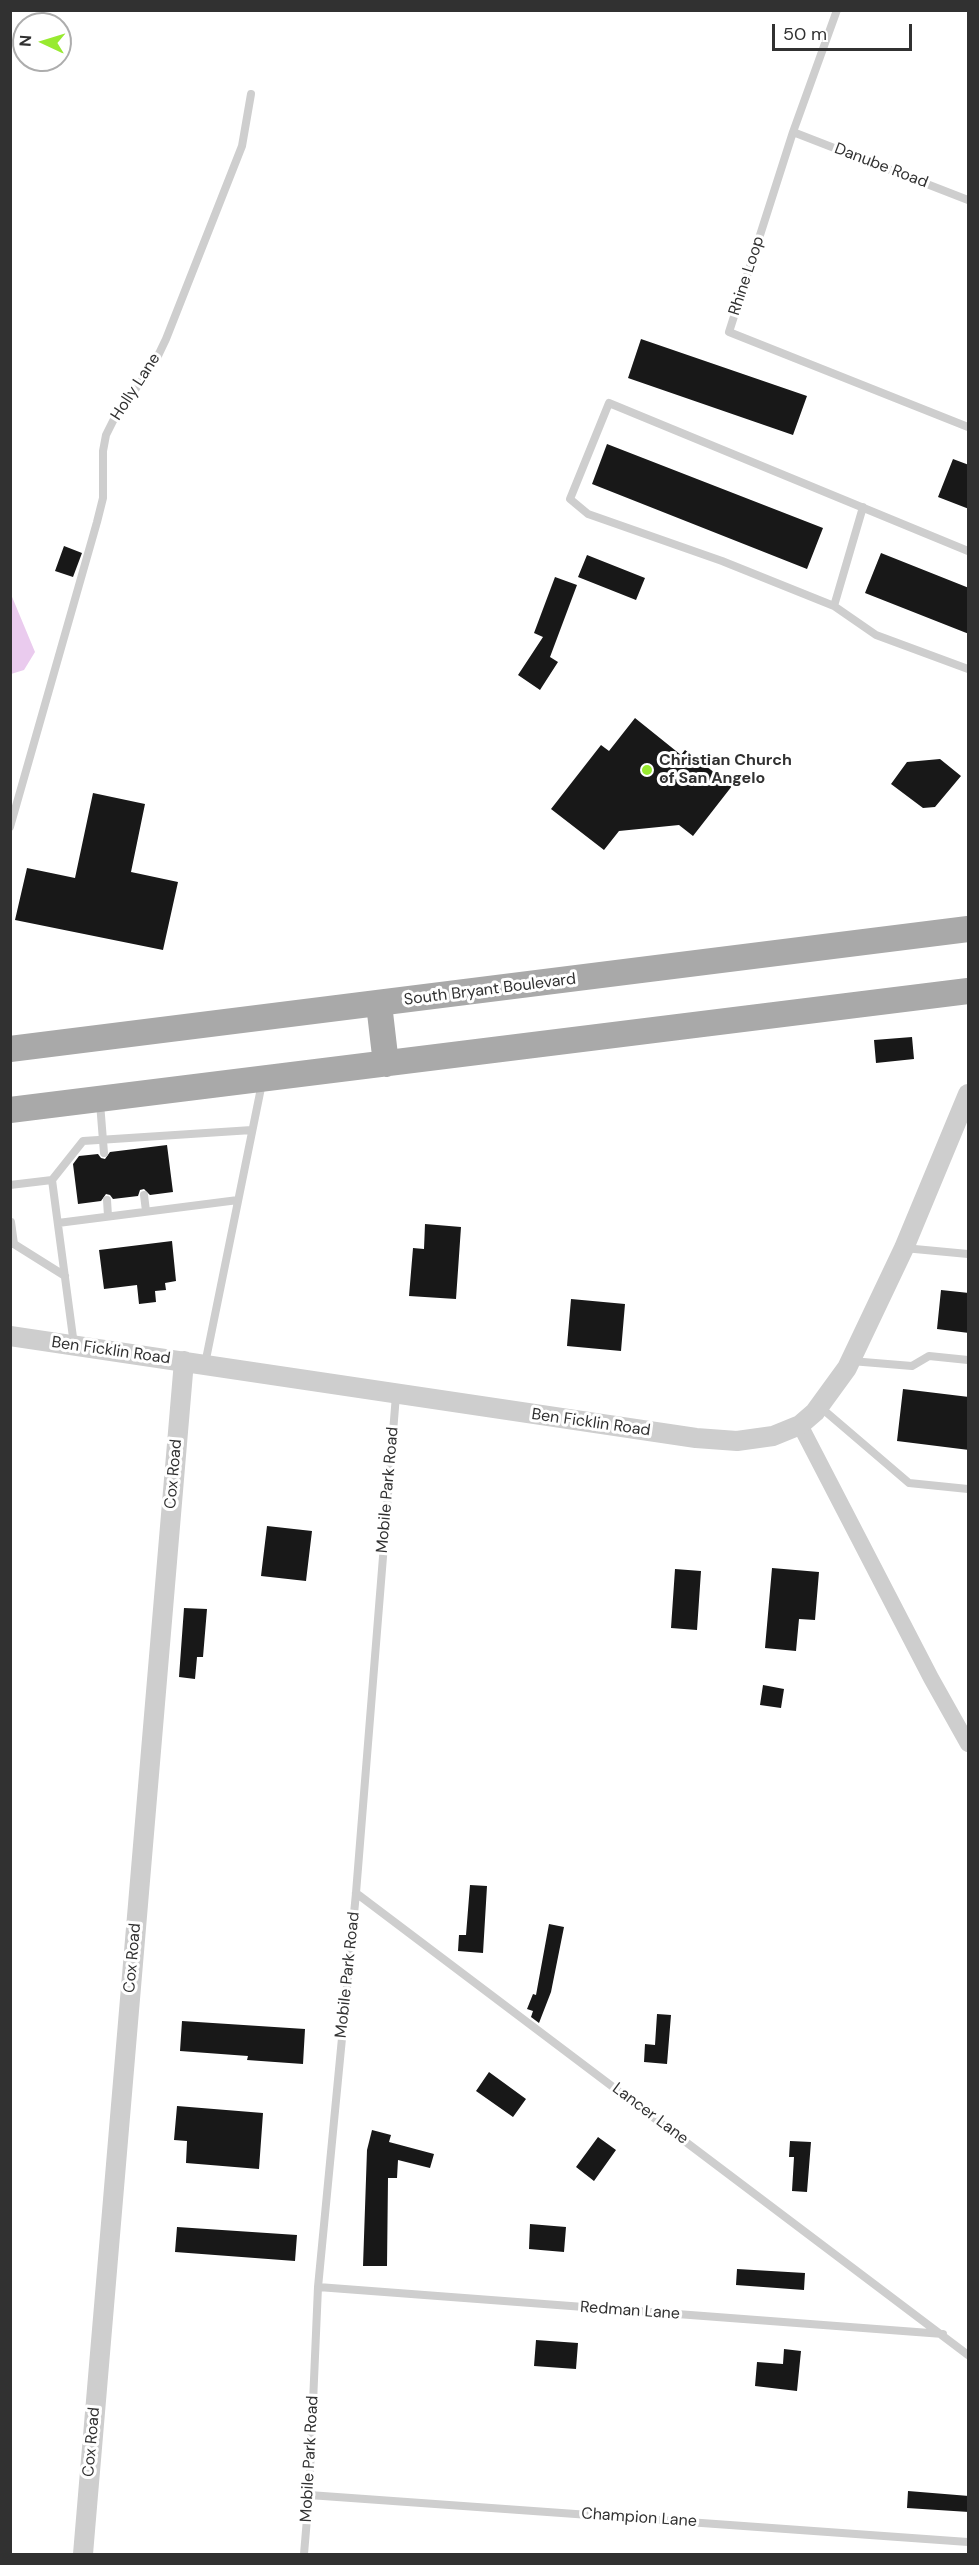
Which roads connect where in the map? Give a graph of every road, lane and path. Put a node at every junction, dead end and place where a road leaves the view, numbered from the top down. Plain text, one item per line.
1 (837, 10) edge
2 (251, 94) dead end
3 (793, 132) junction
4 (969, 200) edge
5 (969, 427) edge
6 (863, 507) junction
7 (969, 551) edge
8 (834, 606) junction
9 (969, 669) edge
10 (10, 827) edge
11 (969, 929) edge
12 (969, 991) edge
13 (379, 1004) junction
14 (10, 1049) edge
15 (386, 1064) junction
16 (262, 1079) junction
17 (969, 1094) edge
18 (100, 1099) junction
19 (10, 1110) edge
20 (252, 1130) junction
21 (139, 1138) junction
22 (102, 1140) junction
23 (140, 1149) dead end
24 (104, 1153) dead end
25 (52, 1180) junction
26 (10, 1185) edge
27 (144, 1196) dead end
28 (107, 1200) dead end
29 (238, 1200) junction
30 (146, 1211) junction
31 (108, 1216) junction
32 (11, 1222) edge
33 (58, 1222) junction
34 (12, 1243) edge
35 (904, 1248) junction
36 (969, 1254) edge
37 (65, 1276) junction
38 (10, 1336) edge
39 (74, 1345) junction
40 (969, 1360) edge
41 (184, 1361) junction
42 (851, 1361) junction
43 (205, 1365) junction
44 (396, 1395) junction
45 (819, 1406) junction
46 (800, 1425) junction
47 (969, 1490) edge
48 (969, 1744) edge
49 (356, 1893) junction
50 (318, 2287) junction
51 (943, 2334) junction
52 (969, 2355) edge
53 (309, 2495) junction
54 (969, 2542) edge
55 (83, 2554) edge
56 (304, 2554) edge

1 - 3 lane, Rhine Loop
2 - 10 lane, Holly Lane
3 - 4 lane, Danube Road
3 - 5 lane, Rhine Loop
6 - 7 lane
6 - 8 lane
6 - 8 lane
8 - 9 lane
11 - 13 main road, South Bryant Boulevard
12 - 15 main road
13 - 14 main road, South Bryant Boulevard
13 - 15 main road
15 - 16 main road
16 - 18 main road
16 - 20 lane
17 - 35 street, Ben Ficklin Road
18 - 19 main road
18 - 22 lane
20 - 21 lane
20 - 29 lane
21 - 22 lane
21 - 23 lane
22 - 24 lane
22 - 25 lane
25 - 26 lane
25 - 33 lane
27 - 30 lane
28 - 31 lane
29 - 30 lane
29 - 43 lane
30 - 31 lane
31 - 33 lane
32 - 34 lane
33 - 37 lane
34 - 37 lane
35 - 36 lane
35 - 42 street, Ben Ficklin Road
37 - 39 lane
38 - 39 street, Ben Ficklin Road
39 - 41 street, Ben Ficklin Road
40 - 42 lane
41 - 43 street, Ben Ficklin Road
41 - 55 street, Cox Road
42 - 45 street, Ben Ficklin Road
43 - 44 street, Ben Ficklin Road
44 - 46 street, Ben Ficklin Road
44 - 49 lane, Mobile Park Road
45 - 46 street, Ben Ficklin Road
45 - 47 lane
46 - 48 street
49 - 50 lane, Mobile Park Road
49 - 51 lane, Lancer Lane
50 - 51 lane, Redman Lane
50 - 53 lane, Mobile Park Road
51 - 52 lane, Lancer Lane
53 - 54 lane, Champion Lane
53 - 56 lane, Mobile Park Road

